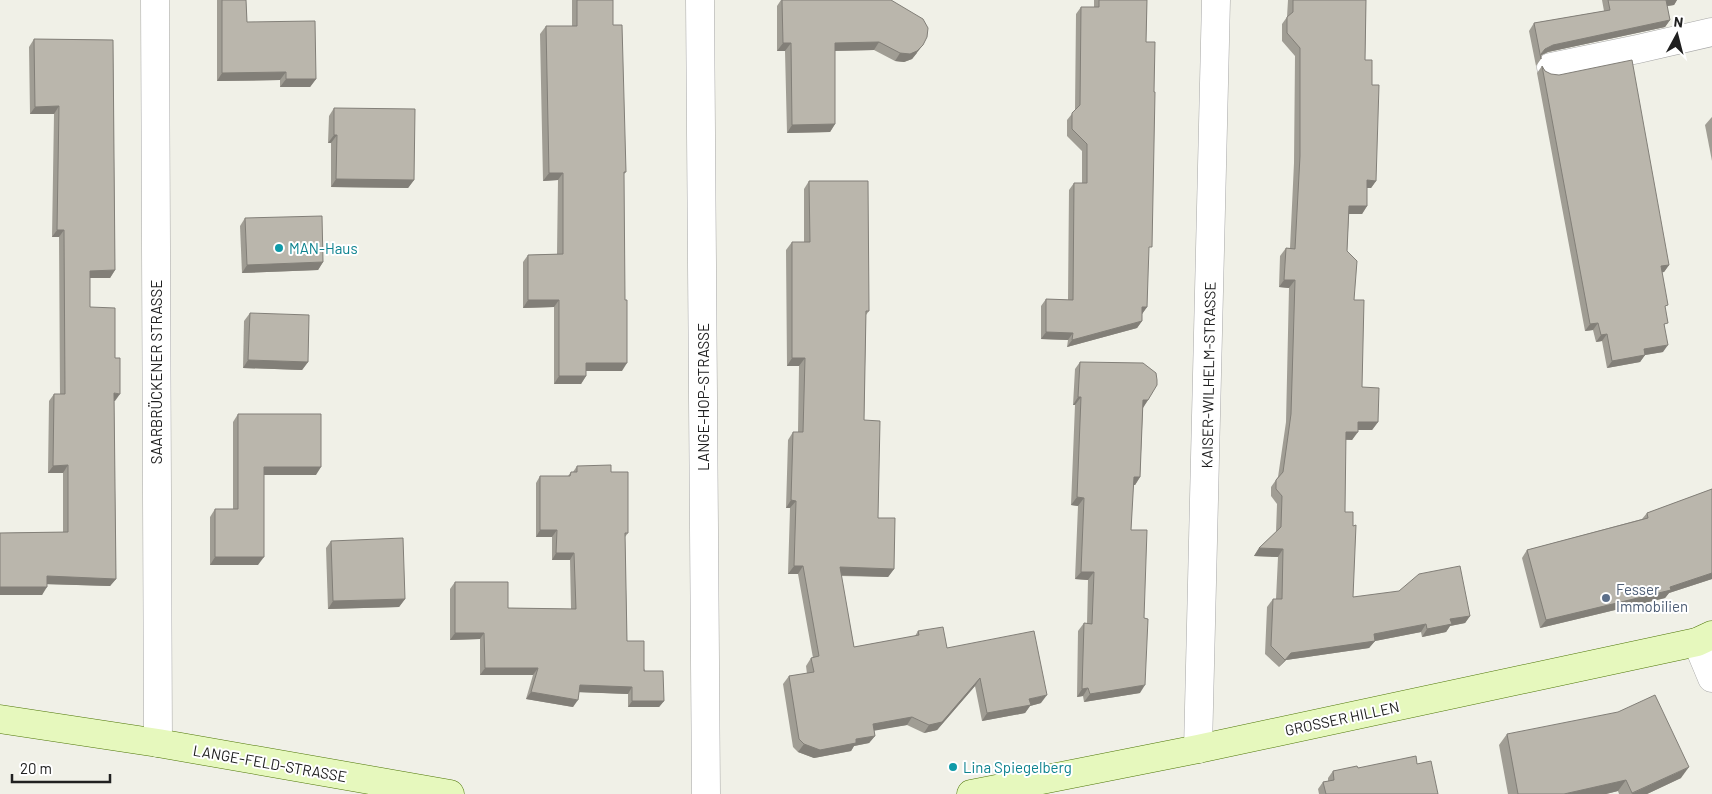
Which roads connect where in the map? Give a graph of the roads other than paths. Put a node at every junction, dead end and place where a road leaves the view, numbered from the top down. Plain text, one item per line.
1 (155, 0) edge
2 (700, 0) edge
3 (1216, 0) edge
4 (1712, 32) edge
5 (1551, 66) dead end
6 (1704, 638) edge
7 (1712, 678) edge
8 (0, 719) edge
9 (158, 744) junction
10 (1198, 750) junction
11 (450, 794) edge
12 (706, 794) edge
13 (971, 794) edge

1 - 9 street, SAARBRÜCKENER STRASSE
2 - 12 street, LANGE-HOP-STRASSE
3 - 10 street, KAISER-WILHELM-STRASSE
4 - 5 street
6 - 7 street
6 - 10 street, GROSSER HILLEN
8 - 9 street, LANGE-FELD-STRASSE
9 - 11 street, LANGE-FELD-STRASSE
10 - 13 street, GROSSER HILLEN

